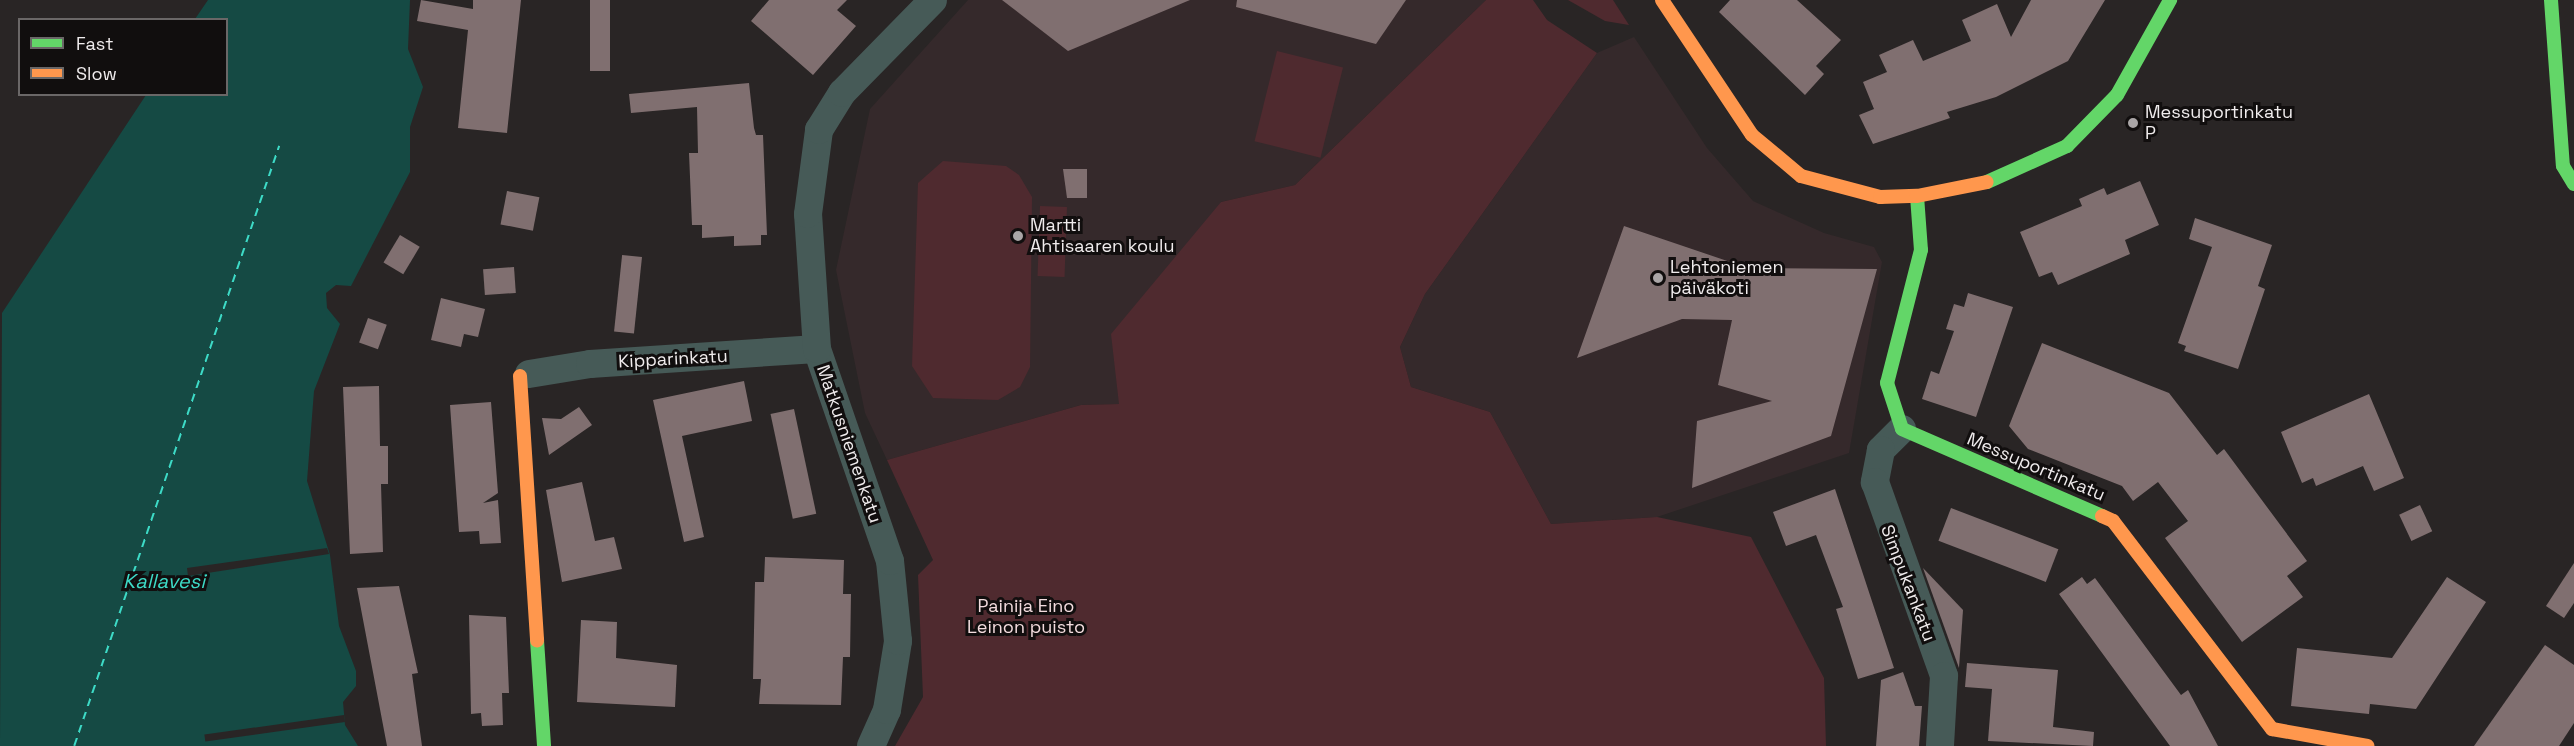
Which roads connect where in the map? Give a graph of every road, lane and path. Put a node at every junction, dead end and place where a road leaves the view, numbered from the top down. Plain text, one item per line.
1 (933, 0) edge
2 (1662, 0) edge
3 (2170, 0) edge
4 (2551, 0) edge
5 (2574, 184) edge
6 (1917, 196) junction
7 (817, 349) junction
8 (525, 375) joint
9 (1902, 429) junction
10 (2271, 738) edge
11 (544, 746) edge
12 (871, 746) edge
13 (1940, 746) edge
14 (2367, 746) edge

1 - 7 street, Matkusniemenkatu
2 - 6 street
3 - 6 street
4 - 5 street
6 - 9 street
7 - 8 street, Kipparinkatu
7 - 12 street, Matkusniemenkatu
8 - 11 street
9 - 10 street, Messuportinkatu
9 - 13 street, Simpukankatu
10 - 14 street, Messuportinkatu

